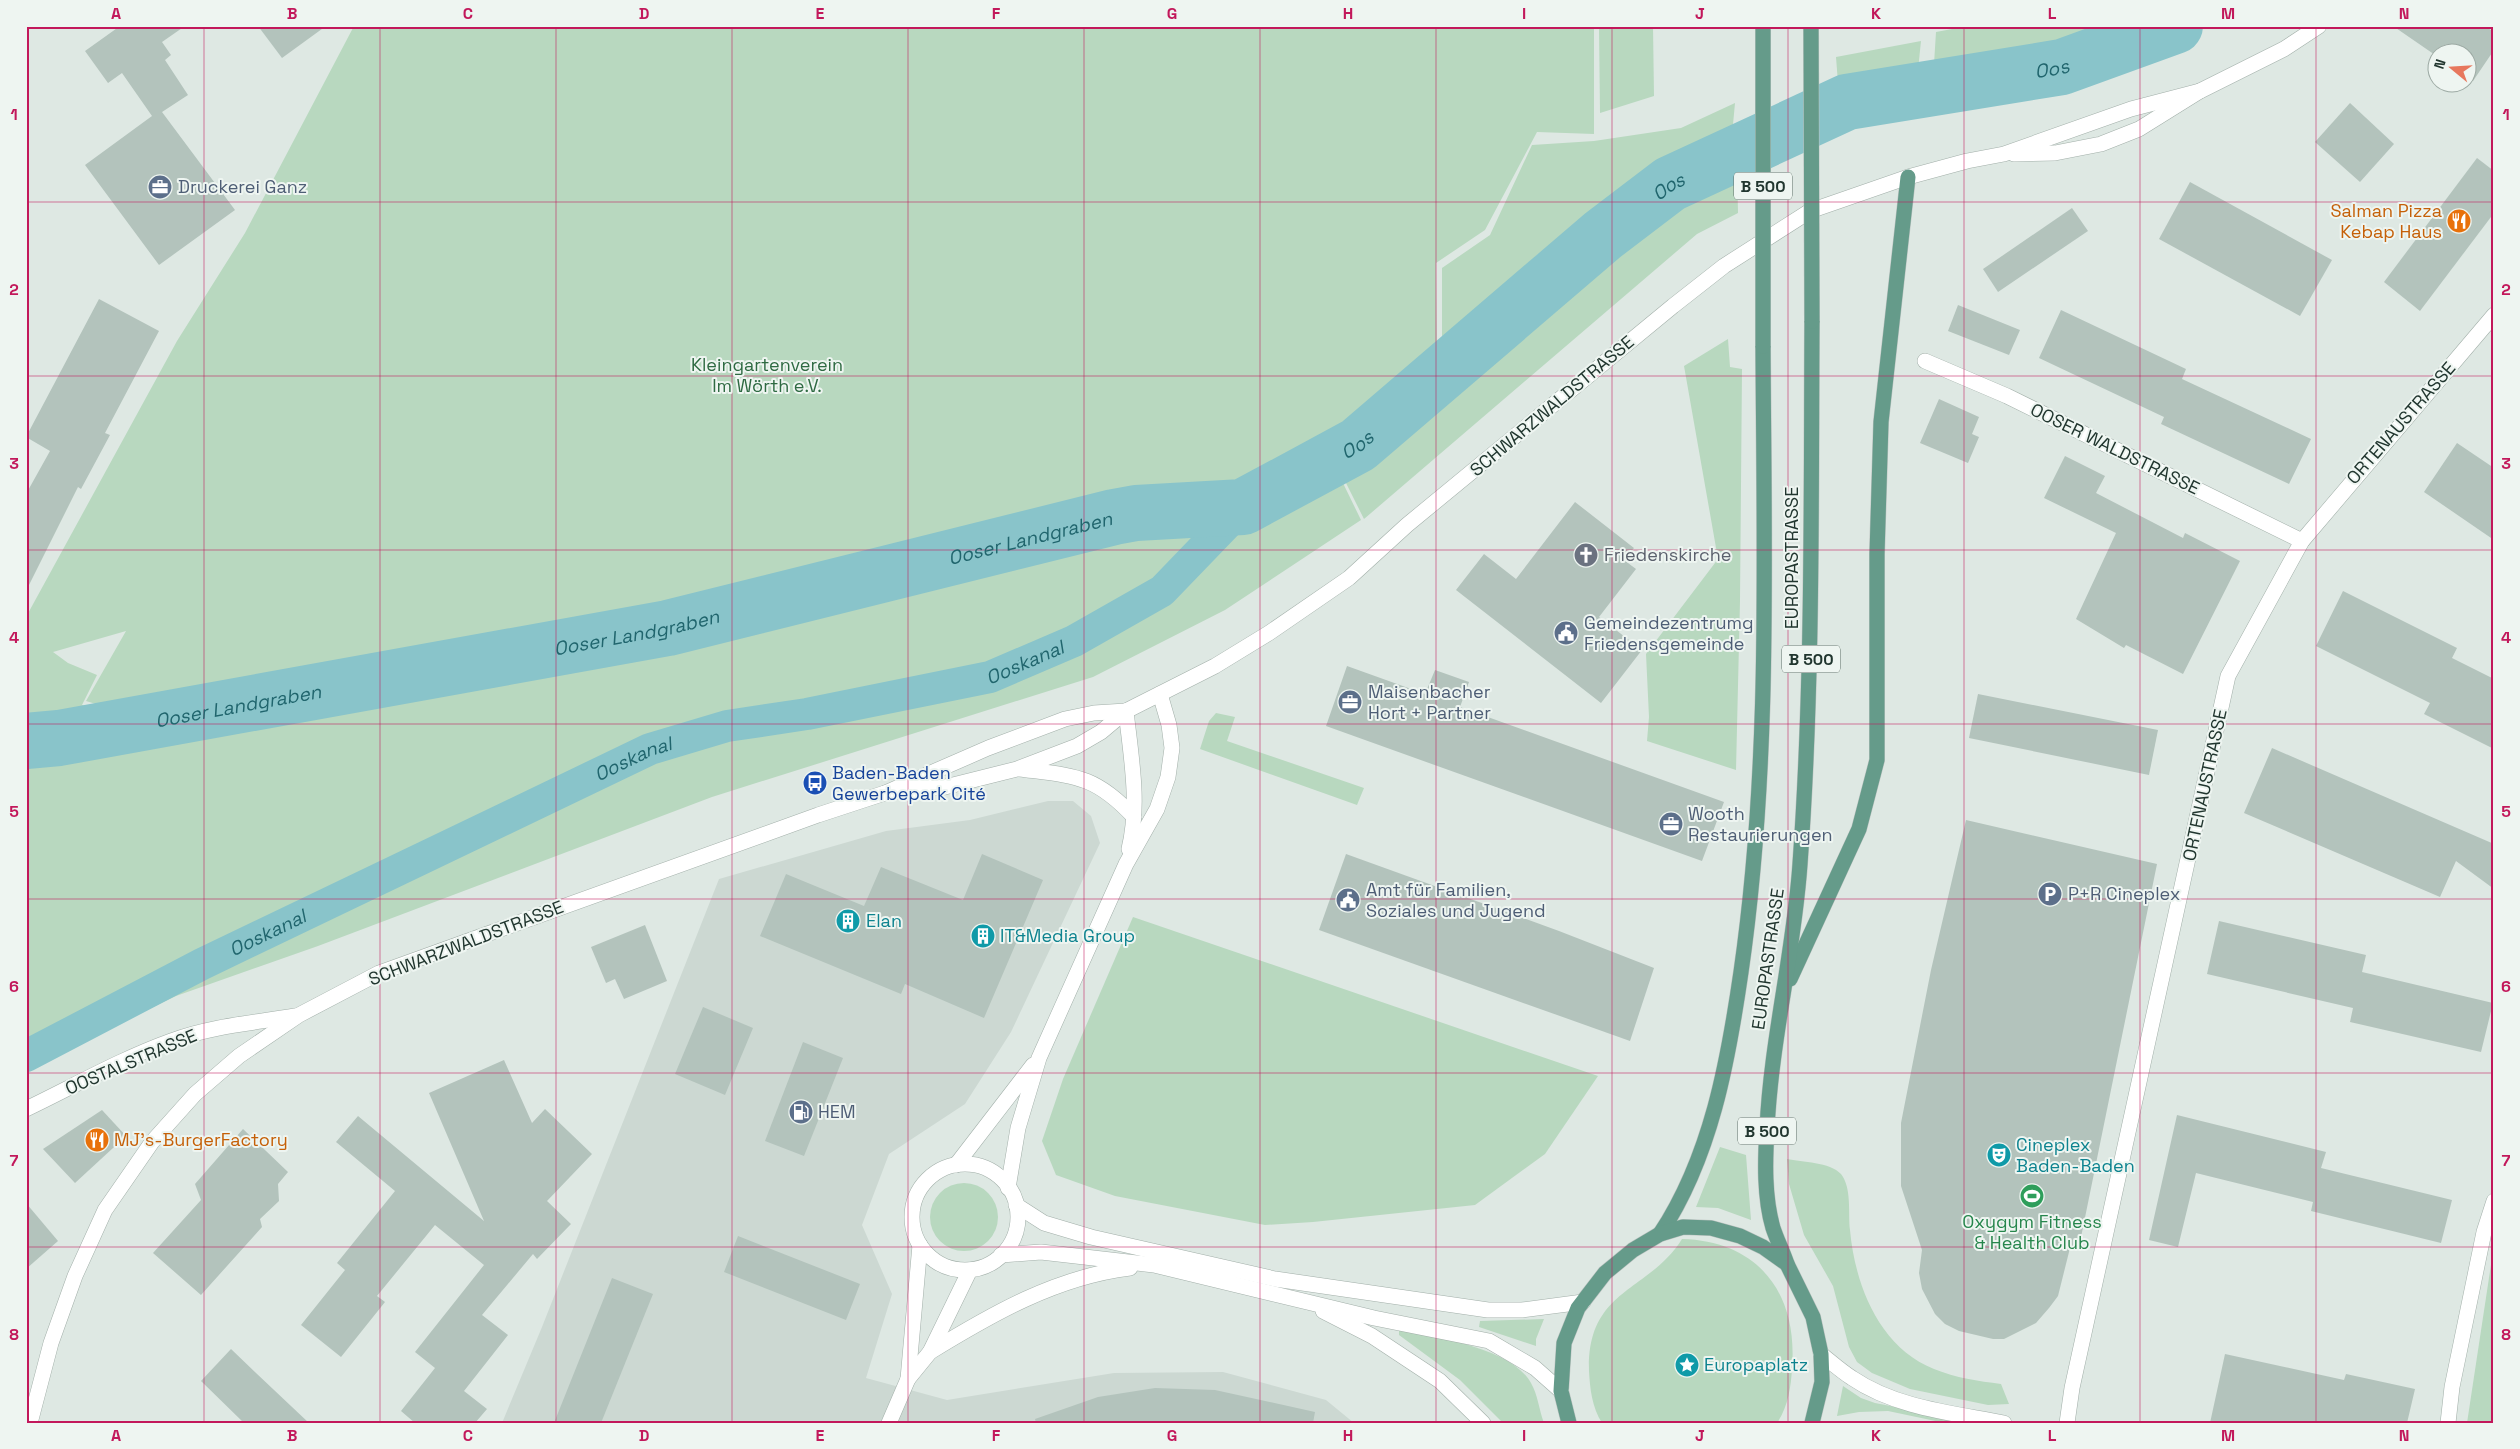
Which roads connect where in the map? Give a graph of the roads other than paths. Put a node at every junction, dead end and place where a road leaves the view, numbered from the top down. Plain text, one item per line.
1 (1763, 26) edge
2 (1811, 26) edge
3 (2319, 26) edge
4 (2200, 91) junction
5 (2004, 154) junction
6 (1908, 177) junction
7 (2494, 315) edge
8 (1925, 361) dead end
9 (2302, 541) junction
10 (1160, 694) junction
11 (1126, 712) junction
12 (1017, 769) junction
13 (886, 793) junction
14 (1134, 817) junction
15 (1126, 864) junction
16 (1782, 996) junction
17 (299, 1015) junction
18 (1039, 1058) junction
19 (26, 1109) edge
20 (956, 1165) junction
21 (1008, 1188) junction
22 (2494, 1201) edge
23 (1016, 1205) junction
24 (1660, 1234) junction
25 (920, 1245) junction
26 (1001, 1256) junction
27 (1787, 1264) junction
28 (1154, 1265) junction
29 (970, 1270) junction
30 (1300, 1299) junction
31 (1583, 1302) junction
32 (930, 1352) junction
33 (1821, 1354) junction
34 (908, 1378) junction
35 (1561, 1391) junction
36 (30, 1423) edge
37 (889, 1423) edge
38 (1483, 1423) edge
39 (1569, 1423) edge
40 (1812, 1423) edge
41 (2004, 1423) edge
42 (2067, 1423) edge
43 (2448, 1423) edge

1 - 24 main road, EUROPASTRASSE / B 500, bridge
2 - 16 main road, EUROPASTRASSE / B 500, bridge
3 - 4 street, SCHWARZWALDSTRASSE
4 - 5 street, SCHWARZWALDSTRASSE
4 - 5 street, SCHWARZWALDSTRASSE
5 - 6 street, SCHWARZWALDSTRASSE
6 - 10 street, SCHWARZWALDSTRASSE
6 - 16 main road
7 - 9 street, ORTENAUSTRASSE
8 - 9 street, OOSER WALDSTRASSE
9 - 42 street, ORTENAUSTRASSE
10 - 11 street, SCHWARZWALDSTRASSE
10 - 15 street
11 - 12 street, SCHWARZWALDSTRASSE
11 - 13 street, SCHWARZWALDSTRASSE
11 - 14 street
12 - 13 street, SCHWARZWALDSTRASSE
12 - 14 street
13 - 17 street, SCHWARZWALDSTRASSE
14 - 15 street
15 - 18 street
16 - 27 main road, EUROPASTRASSE / B 500
17 - 19 street, OOSTALSTRASSE
17 - 36 street, SCHWARZWALDSTRASSE
18 - 20 street
18 - 21 street
20 - 21 street
20 - 25 street
21 - 23 street
22 - 43 street
23 - 26 street
23 - 31 street
24 - 27 main road, B 500
24 - 31 main road, B 500
25 - 29 street
25 - 34 street
26 - 28 street
26 - 29 street
27 - 33 main road, B 500
28 - 30 street
28 - 32 street
29 - 32 street
30 - 35 street
30 - 38 street
31 - 35 main road, B 500
32 - 34 street
33 - 40 main road, B 500
33 - 41 street
34 - 37 street
35 - 39 main road, B 500

